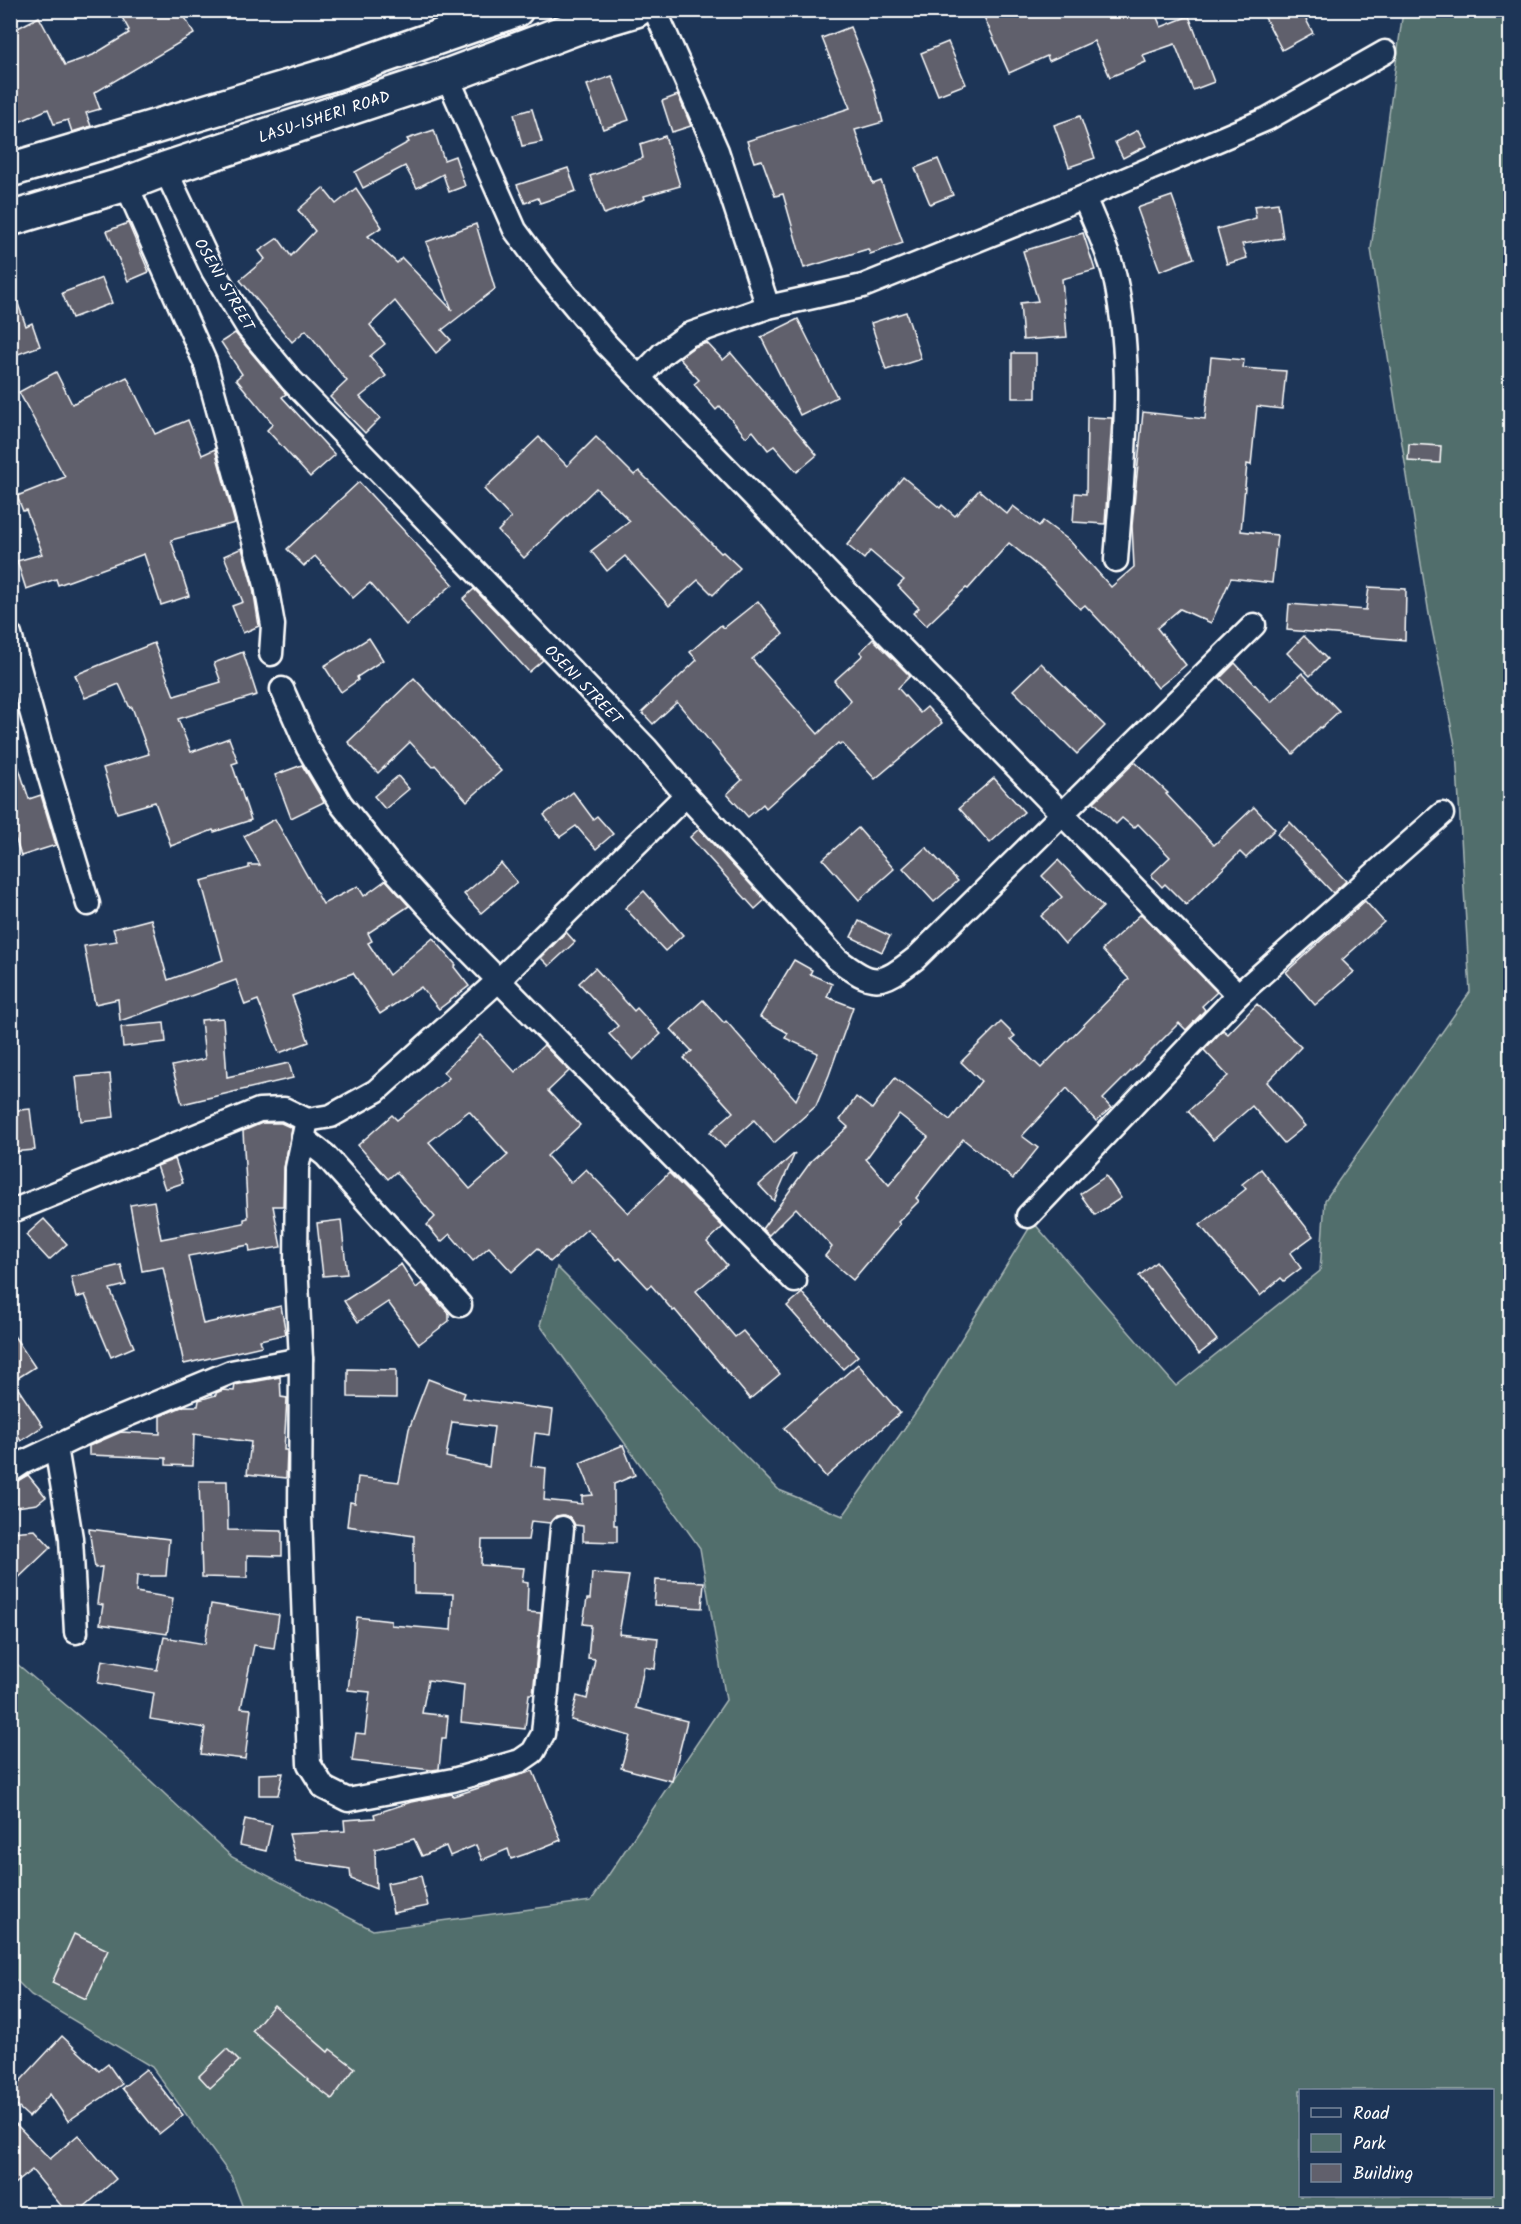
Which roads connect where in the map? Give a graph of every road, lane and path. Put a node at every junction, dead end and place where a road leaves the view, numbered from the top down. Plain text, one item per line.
1 (516, 10) edge
2 (636, 10) edge
3 (655, 10) edge
4 (1385, 52) dead end
5 (447, 76) junction
6 (165, 169) junction
7 (10, 170) edge
8 (126, 184) junction
9 (1084, 197) junction
10 (10, 219) edge
11 (768, 307) junction
12 (640, 377) junction
13 (1116, 560) dead end
14 (1254, 625) dead end
15 (10, 635) edge
16 (271, 654) dead end
17 (282, 688) dead end
18 (686, 795) junction
19 (1442, 814) dead end
20 (1062, 815) junction
21 (88, 904) dead end
22 (499, 980) junction
23 (1239, 995) junction
24 (305, 1129) junction
25 (10, 1212) edge
26 (1028, 1216) dead end
27 (795, 1281) dead end
28 (460, 1305) dead end
29 (301, 1359) junction
30 (56, 1447) junction
31 (10, 1471) edge
32 (562, 1528) dead end
33 (76, 1632) dead end

1 - 7 main road
2 - 5 main road, LASU-ISHERI ROAD
3 - 11 street
4 - 9 street
5 - 6 main road, LASU-ISHERI ROAD
5 - 12 street
6 - 8 main road, LASU-ISHERI ROAD
6 - 18 street, OSENI STREET
8 - 10 main road, LASU-ISHERI ROAD
8 - 16 street
9 - 11 street
9 - 13 street
11 - 12 street
12 - 20 street
14 - 20 street, OSENI STREET
15 - 21 street
17 - 22 street
18 - 20 street, OSENI STREET
18 - 22 street
19 - 23 street
20 - 23 street
22 - 24 street
22 - 27 street
23 - 26 street
24 - 25 street
24 - 28 street
24 - 29 street
29 - 30 street
29 - 32 street
30 - 31 street
30 - 33 street

